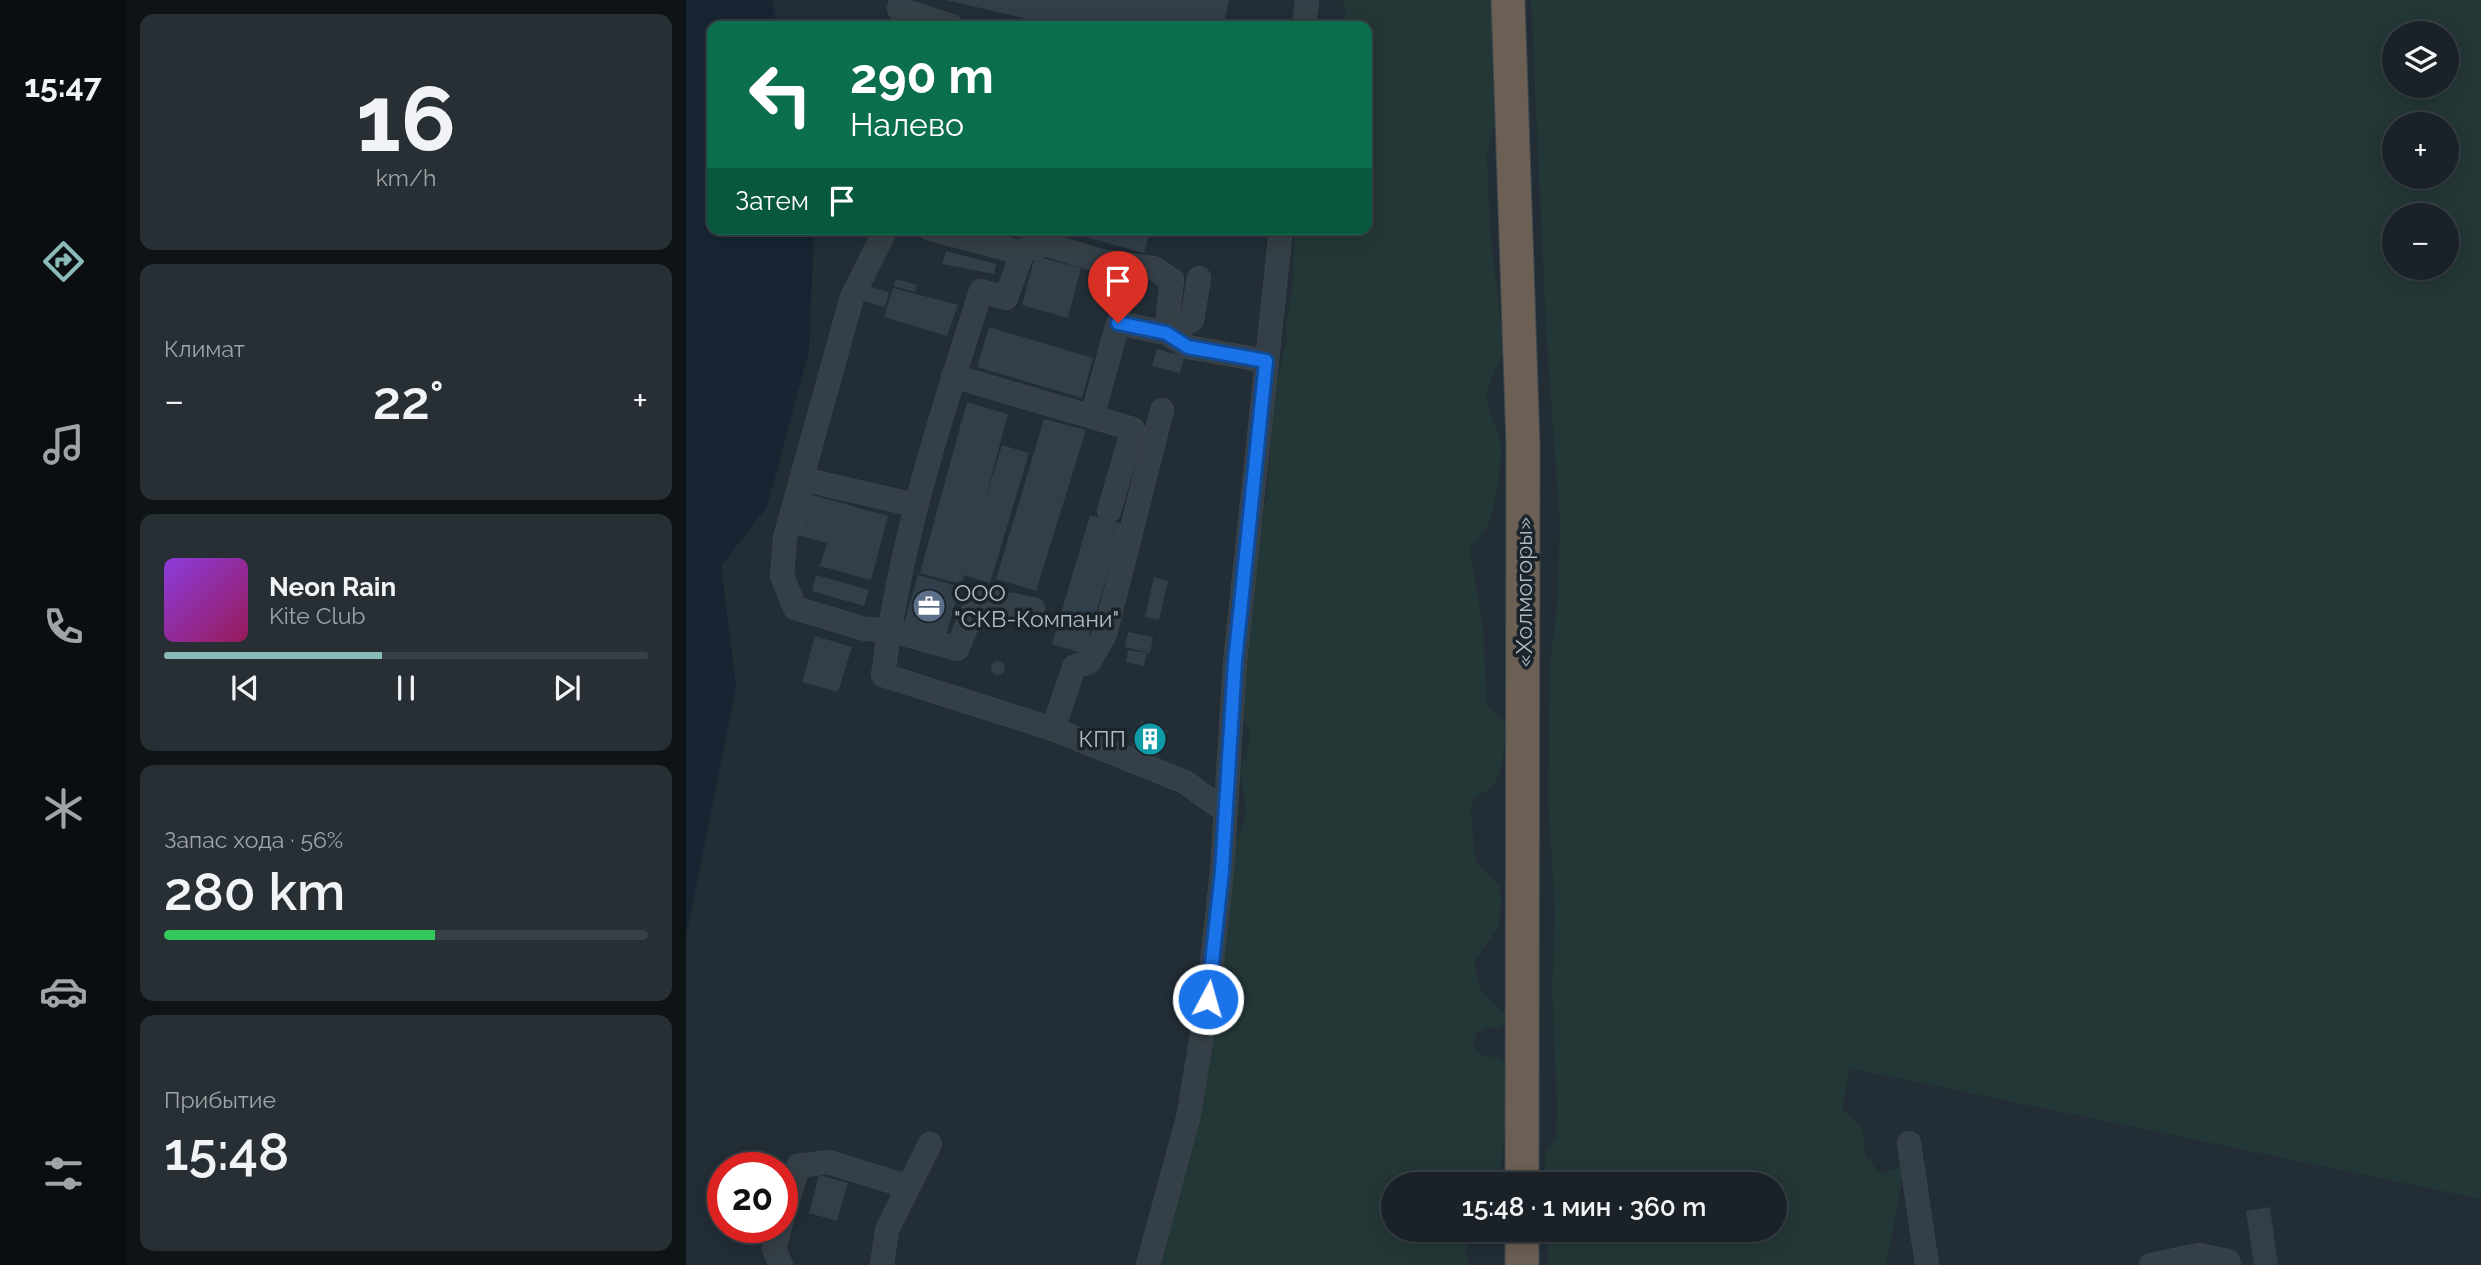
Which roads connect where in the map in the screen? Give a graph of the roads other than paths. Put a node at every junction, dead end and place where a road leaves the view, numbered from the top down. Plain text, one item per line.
1 (901, 0) edge
2 (1307, 0) edge
3 (1508, 0) edge
4 (933, 21) edge
5 (1305, 21) edge
6 (883, 235) edge
7 (953, 235) edge
8 (1280, 235) edge
9 (1018, 252) junction
10 (1199, 278) dead end
11 (1166, 333) junction
12 (1266, 361) junction
13 (953, 376) junction
14 (1162, 410) dead end
15 (1092, 417) junction
16 (802, 479) junction
17 (915, 505) junction
18 (1109, 511) dead end
19 (1033, 609) dead end
20 (889, 630) junction
21 (1053, 729) junction
22 (1225, 811) junction
23 (1909, 1143) dead end
24 (930, 1144) dead end
25 (798, 1166) edge
26 (1522, 1172) edge
27 (906, 1186) dead end
28 (1522, 1242) edge
29 (776, 1243) edge
30 (781, 1265) edge
31 (882, 1265) edge
32 (1148, 1265) edge
33 (1522, 1265) edge
34 (1927, 1265) edge
35 (2151, 1265) edge
36 (2229, 1265) edge

1 - 4 lane
2 - 5 lane
3 - 26 highway, «Холмогоры»
6 - 16 lane
7 - 9 lane
8 - 12 lane
9 - 11 lane
9 - 13 lane
10 - 11 lane
11 - 12 lane
11 - 15 lane
12 - 22 lane
13 - 15 lane
13 - 17 lane
14 - 21 lane
15 - 18 lane
16 - 17 lane
16 - 20 lane
17 - 20 lane
19 - 20 lane
20 - 21 lane
21 - 22 lane
22 - 32 lane
23 - 34 lane
24 - 31 lane
25 - 27 lane
28 - 33 highway
29 - 30 lane
35 - 36 lane

